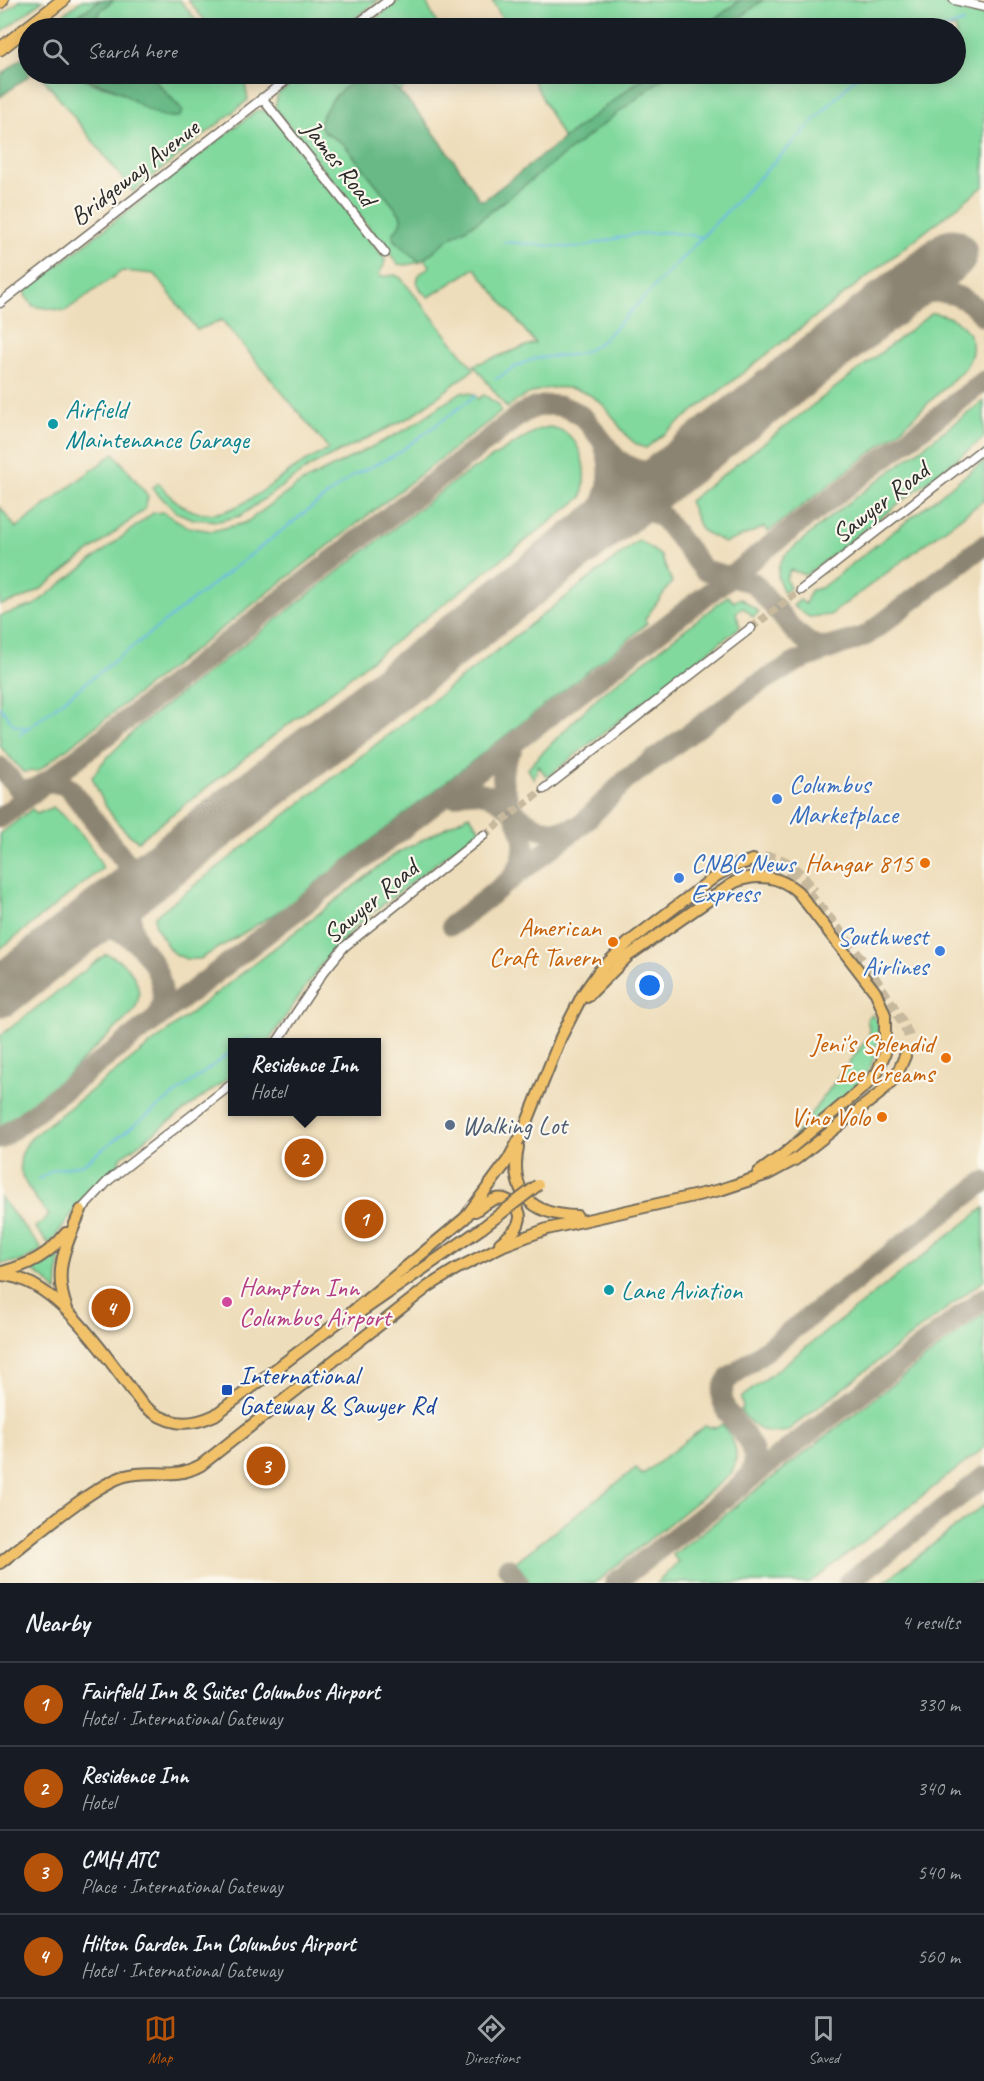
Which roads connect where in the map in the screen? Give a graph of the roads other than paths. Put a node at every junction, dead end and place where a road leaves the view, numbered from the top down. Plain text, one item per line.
1 (63, 0) edge
2 (389, 0) edge
3 (954, 0) edge
4 (984, 7) edge
5 (40, 18) edge
6 (365, 18) edge
7 (18, 35) edge
8 (0, 49) edge
9 (281, 84) edge
10 (262, 98) junction
11 (386, 253) dead end
12 (0, 303) edge
13 (984, 448) edge
14 (801, 590) tunnel mouth
15 (751, 628) tunnel mouth
16 (544, 789) tunnel mouth
17 (484, 835) tunnel mouth
18 (753, 860) tunnel mouth
19 (561, 1037) junction
20 (280, 1038) edge
21 (905, 1056) dead end
22 (228, 1087) edge
23 (523, 1132) junction
24 (538, 1185) dead end
25 (720, 1190) junction
26 (81, 1210) junction
27 (593, 1216) junction
28 (465, 1218) junction
29 (456, 1269) junction
30 (0, 1274) edge
31 (70, 1315) junction
32 (312, 1342) junction
33 (0, 1563) edge

1 - 5 highway
2 - 6 street
3 - 4 street
7 - 8 highway
9 - 10 street, Bridgeway Avenue
10 - 11 street, James Road
10 - 12 street, Bridgeway Avenue
13 - 14 street, Sawyer Road
15 - 16 street
17 - 20 street, Sawyer Road
18 - 19 main road
19 - 23 main road
19 - 25 main road
21 - 25 main road
22 - 26 street
23 - 27 main road
23 - 28 main road
24 - 32 main road, bridge
25 - 27 main road
26 - 30 main road
26 - 31 main road
27 - 29 main road
28 - 29 main road
28 - 32 main road
29 - 33 main road
30 - 31 main road
31 - 32 main road

